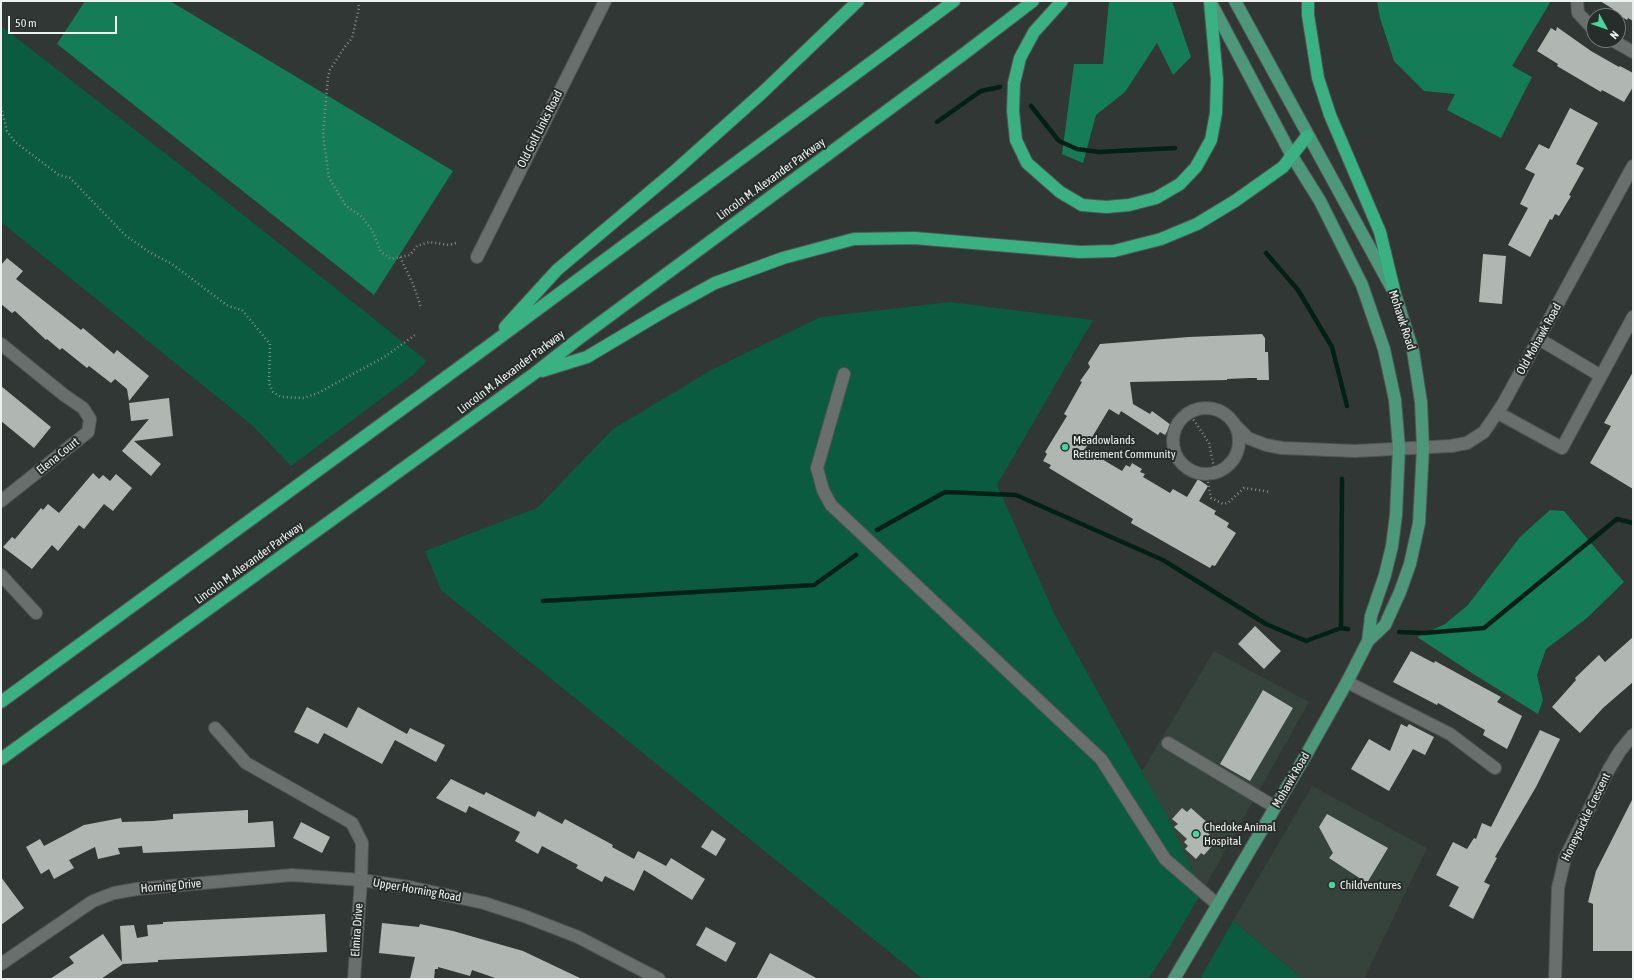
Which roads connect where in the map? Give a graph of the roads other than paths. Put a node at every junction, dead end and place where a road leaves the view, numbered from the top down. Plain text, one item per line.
1 (605, 1) edge
2 (858, 1) edge
3 (954, 1) edge
4 (1033, 1) edge
5 (1062, 1) edge
6 (1210, 1) edge
7 (1235, 1) edge
8 (1308, 1) edge
9 (1577, 1) edge
10 (1586, 22) edge
11 (1307, 136) junction
12 (1292, 156) junction
13 (1633, 166) edge
14 (477, 257) dead end
15 (1395, 294) junction
16 (1633, 317) edge
17 (1539, 339) junction
18 (1, 344) edge
19 (488, 347) junction
20 (535, 373) junction
21 (844, 374) dead end
22 (1601, 376) junction
23 (1498, 413) junction
24 (1236, 426) junction
25 (1266, 445) junction
26 (1399, 448) junction
27 (1423, 448) junction
28 (1234, 460) junction
29 (1, 501) edge
30 (1, 575) edge
31 (36, 613) dead end
32 (1368, 641) junction
33 (1347, 682) junction
34 (1, 702) edge
35 (216, 728) dead end
36 (1633, 735) edge
37 (1168, 743) dead end
38 (1, 759) edge
39 (1495, 768) dead end
40 (1275, 807) junction
41 (361, 880) junction
42 (1218, 905) junction
43 (1, 964) edge
44 (354, 979) edge
45 (659, 979) edge
46 (1174, 979) edge
47 (1555, 979) edge

1 - 14 street, Old Golf Links Road
2 - 19 highway
3 - 19 highway
4 - 20 highway, Lincoln M. Alexander Parkway
5 - 6 highway
6 - 12 main road, Mohawk Road
7 - 11 main road, Mohawk Road
8 - 15 highway
9 - 10 street
11 - 12 highway
11 - 15 main road, Mohawk Road
12 - 20 highway
12 - 26 main road, Mohawk Road
13 - 17 street, Old Mohawk Road
15 - 27 main road, Mohawk Road
16 - 22 street
17 - 22 street
17 - 23 street, Old Mohawk Road
18 - 29 street, Elena Court
19 - 34 highway
20 - 38 highway, Lincoln M. Alexander Parkway
21 - 42 street
22 - 23 street
23 - 27 street, Old Mohawk Road
24 - 25 street
24 - 28 street
24 - 28 street
25 - 26 street, Old Mohawk Road
25 - 28 street
26 - 27 street, Old Mohawk Road
26 - 32 main road, Mohawk Road
27 - 32 main road, Mohawk Road
30 - 31 street
32 - 33 main road, Mohawk Road
33 - 39 street
33 - 40 main road, Mohawk Road
35 - 41 street, Upper Horning Road
36 - 47 street, Honeysuckle Crescent
37 - 40 street
40 - 42 main road, Mohawk Road
41 - 43 street, Horning Drive
41 - 44 street, Elmira Drive
41 - 45 street, Upper Horning Road
42 - 46 main road, Mohawk Road

